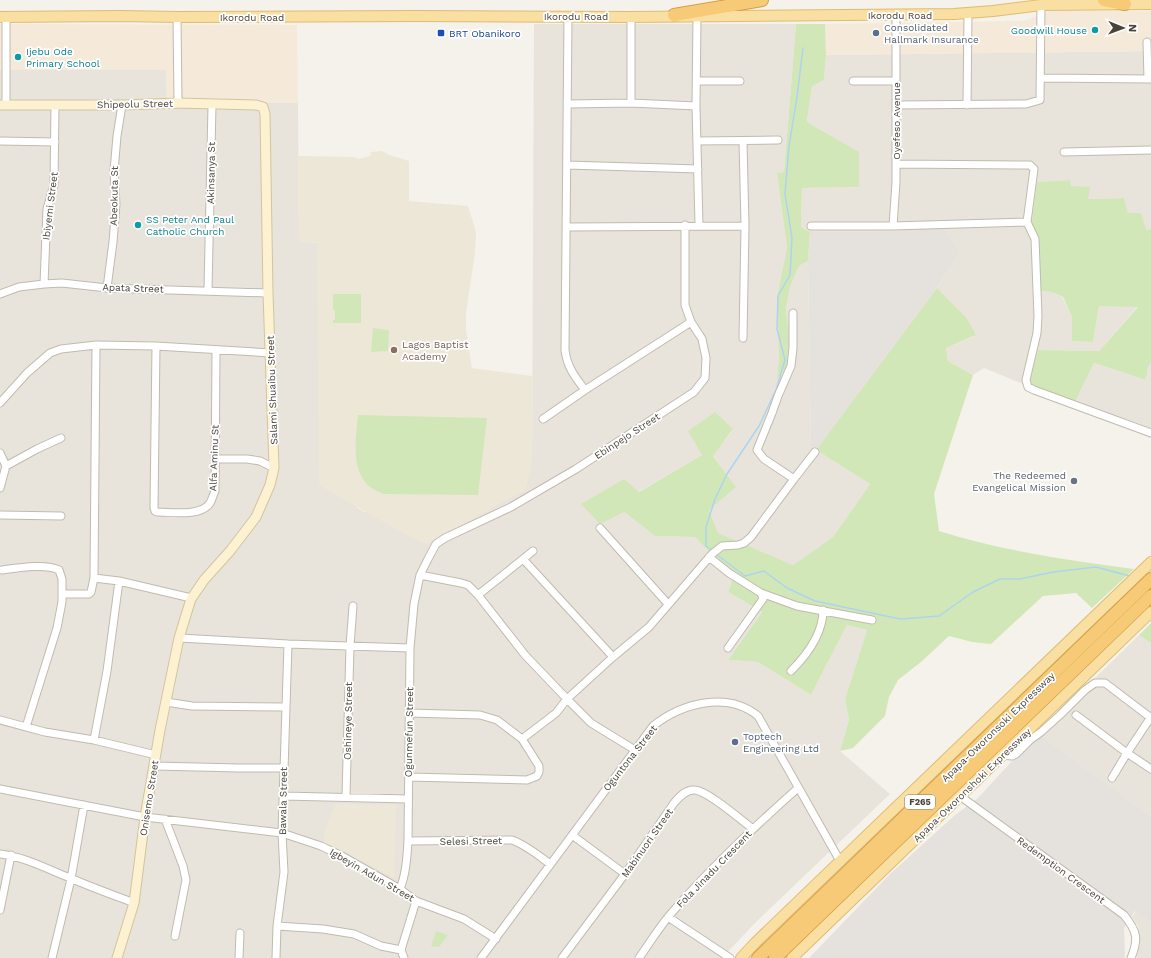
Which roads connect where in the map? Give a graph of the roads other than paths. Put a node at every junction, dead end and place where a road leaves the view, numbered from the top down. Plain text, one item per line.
1 (762, 0) edge
2 (1104, 0) edge
3 (1041, 4) junction
4 (1125, 4) junction
5 (1151, 4) edge
6 (968, 13) junction
7 (674, 15) junction
8 (896, 15) junction
9 (568, 16) junction
10 (697, 16) junction
11 (3, 17) edge
12 (177, 17) junction
13 (631, 17) junction
14 (1147, 42) dead end
15 (1041, 78) junction
16 (1150, 79) edge
17 (697, 81) junction
18 (740, 81) dead end
19 (853, 81) dead end
20 (896, 81) junction
21 (178, 103) junction
22 (631, 103) junction
23 (3, 104) edge
24 (567, 104) junction
25 (55, 105) junction
26 (122, 105) junction
27 (212, 105) junction
28 (896, 105) junction
29 (968, 105) junction
30 (696, 106) junction
31 (265, 114) joint
32 (743, 140) junction
33 (778, 140) dead end
34 (0, 141) edge
35 (697, 141) junction
36 (55, 142) junction
37 (1151, 150) edge
38 (1064, 152) dead end
39 (896, 164) junction
40 (566, 165) junction
41 (698, 169) junction
42 (1027, 222) junction
43 (685, 225) junction
44 (699, 226) junction
45 (745, 226) junction
46 (811, 226) dead end
47 (893, 226) junction
48 (566, 227) junction
49 (44, 284) junction
50 (107, 288) junction
51 (208, 290) junction
52 (268, 293) junction
53 (0, 294) edge
54 (793, 313) dead end
55 (691, 322) junction
56 (743, 338) dead end
57 (96, 346) junction
58 (156, 346) junction
59 (216, 350) junction
60 (271, 353) junction
61 (585, 390) junction
62 (0, 402) edge
63 (543, 419) dead end
64 (1151, 433) edge
65 (61, 438) dead end
66 (815, 452) dead end
67 (0, 453) edge
68 (215, 459) junction
69 (6, 466) junction
70 (274, 468) junction
71 (794, 479) junction
72 (0, 488) edge
73 (0, 515) edge
74 (61, 516) dead end
75 (600, 528) dead end
76 (533, 551) dead end
77 (710, 556) junction
78 (523, 559) junction
79 (1151, 562) edge
80 (2, 570) dead end
81 (420, 575) junction
82 (94, 578) junction
83 (1151, 579) edge
84 (119, 581) junction
85 (761, 593) junction
86 (62, 594) junction
87 (478, 595) junction
88 (1151, 596) edge
89 (191, 599) junction
90 (668, 604) junction
91 (354, 606) dead end
92 (823, 610) junction
93 (1151, 612) edge
94 (872, 620) dead end
95 (179, 638) junction
96 (1078, 641) junction
97 (288, 644) junction
98 (350, 646) junction
99 (410, 648) junction
100 (728, 648) dead end
101 (612, 657) junction
102 (1093, 660) junction
103 (791, 671) dead end
104 (567, 699) junction
105 (166, 702) junction
106 (286, 707) junction
107 (410, 713) junction
108 (1076, 715) dead end
109 (1151, 717) edge
110 (0, 720) edge
111 (26, 727) junction
112 (522, 739) junction
113 (94, 740) junction
114 (635, 750) junction
115 (1127, 753) junction
116 (156, 755) junction
117 (1002, 755) junction
118 (154, 766) junction
119 (284, 768) junction
120 (1151, 769) edge
121 (408, 778) junction
122 (1112, 778) dead end
123 (0, 788) edge
124 (798, 788) junction
125 (284, 796) junction
126 (346, 796) junction
127 (960, 796) junction
128 (408, 798) junction
129 (84, 806) junction
130 (145, 817) junction
131 (165, 819) junction
132 (753, 829) junction
133 (282, 833) junction
134 (572, 834) junction
135 (408, 841) junction
136 (0, 854) edge
137 (11, 855) junction
138 (840, 861) junction
139 (550, 864) junction
140 (625, 874) junction
141 (71, 879) junction
142 (400, 889) junction
143 (416, 901) junction
144 (134, 903) junction
145 (0, 910) edge
146 (668, 917) junction
147 (277, 926) junction
148 (240, 933) dead end
149 (176, 936) dead end
150 (496, 939) junction
151 (401, 950) junction
152 (52, 958) edge
153 (117, 958) edge
154 (239, 958) edge
155 (276, 958) edge
156 (404, 958) edge
157 (481, 958) edge
158 (562, 958) edge
159 (639, 958) edge
160 (730, 958) edge
161 (741, 958) edge
162 (758, 958) edge
163 (775, 958) edge
164 (792, 958) edge
165 (1131, 958) edge

1 - 7 highway
2 - 4 highway
3 - 4 main road, Ikorodu Road
3 - 6 main road, Ikorodu Road
3 - 15 street
4 - 5 main road, Ikorodu Road
6 - 8 main road, Ikorodu Road
6 - 29 street
7 - 10 main road, Ikorodu Road
7 - 13 main road, Ikorodu Road
8 - 10 main road, Ikorodu Road
8 - 20 street, Oyefeso Avenue
9 - 12 main road, Ikorodu Road
9 - 13 main road, Ikorodu Road
9 - 24 street
10 - 17 street
11 - 12 main road, Ikorodu Road
11 - 23 street
12 - 21 street
13 - 22 street
14 - 16 street
15 - 16 street
15 - 29 street
17 - 18 street
17 - 30 street
19 - 20 street
20 - 28 street, Oyefeso Avenue
21 - 26 street, Shipeolu Street
21 - 27 street, Shipeolu Street
22 - 24 street
22 - 30 street
23 - 25 street, Shipeolu Street
24 - 40 street
25 - 26 street, Shipeolu Street
25 - 36 street, Ibiyemi Street
26 - 50 street, Abeokuta St
27 - 31 street, Shipeolu Street
27 - 51 street, Akinsanya St
28 - 29 street
28 - 39 street, Oyefeso Avenue
30 - 35 street
31 - 52 street, Salami Shuaibu Street
32 - 33 street
32 - 35 street
32 - 45 street
34 - 36 street
35 - 41 street
36 - 49 street, Ibiyemi Street
37 - 38 street
39 - 42 street
39 - 47 street, Oyefeso Avenue
40 - 41 street
40 - 48 street
41 - 44 street
42 - 47 street
42 - 64 street
43 - 44 street
43 - 48 street
43 - 55 street, Ebinpejo Street
44 - 45 street
45 - 56 street
46 - 47 street
48 - 61 street
49 - 50 street, Apata Street
49 - 53 street, Apata Street
50 - 51 street, Apata Street
51 - 52 street, Apata Street
52 - 60 street, Salami Shuaibu Street
54 - 71 street
55 - 61 street
55 - 81 street, Ebinpejo Street
57 - 58 street
57 - 62 street
57 - 82 street
58 - 59 street
58 - 68 street, Alfa Aminu St
59 - 60 street
59 - 68 street, Alfa Aminu St
60 - 70 street, Salami Shuaibu Street
61 - 63 street
65 - 69 street
66 - 71 street
67 - 69 street
68 - 70 street
69 - 72 street
70 - 89 street, Salami Shuaibu Street
71 - 77 street
73 - 74 street
75 - 90 street
76 - 78 street
77 - 85 street
77 - 90 street
78 - 87 street
78 - 101 street
79 - 96 main road
80 - 86 street
81 - 87 street
81 - 99 street, Ogunmefun Street
82 - 84 street
82 - 86 street
83 - 96 highway, Apapa-Oworonsoki Expressway / F265
84 - 89 street
84 - 113 street
85 - 92 street
85 - 100 street
86 - 111 street
87 - 104 street
88 - 102 highway, Apapa-Oworonsoki Expressway / F265
89 - 95 street, Salami Shuaibu Street
90 - 101 street
91 - 98 street, Oshineye Street
92 - 94 street
92 - 103 street
93 - 102 main road, Apapa-Oworonshoki Expressway
95 - 97 street
95 - 105 street, Onisemo Street
96 - 138 main road, Apapa-Oworonsoki Expressway
96 - 162 highway, Apapa-Oworonsoki Expressway / F265
97 - 98 street
97 - 106 street, Bawala Street
98 - 99 street
98 - 126 street, Oshineye Street
99 - 107 street, Ogunmefun Street
101 - 104 street
102 - 117 main road, Apapa-Oworonshoki Expressway
102 - 163 highway, Apapa-Oworonsoki Expressway / F265
104 - 112 street
104 - 114 street
105 - 106 street
105 - 116 street, Onisemo Street
106 - 119 street, Bawala Street
107 - 112 street
107 - 121 street, Ogunmefun Street
108 - 115 street
109 - 115 street
109 - 117 street
110 - 111 street
111 - 113 street
112 - 121 street
113 - 116 street
114 - 124 street, Oguntona Street
114 - 134 street, Oguntona Street
115 - 120 street
115 - 122 street
116 - 118 street, Onisemo Street
117 - 127 main road, Apapa-Oworonshoki Expressway
118 - 119 street
118 - 130 street, Onisemo Street
119 - 125 street, Bawala Street
121 - 128 street, Ogunmefun Street
123 - 129 street, Igbeyin Adun Street
124 - 132 street, Fola Jinadu Crescent
124 - 138 street, Oguntona Street
125 - 126 street
125 - 133 street, Bawala Street
126 - 128 street
127 - 164 main road, Apapa-Oworonshoki Expressway
127 - 165 street, Redemption Crescent
128 - 135 street, Ogunmefun Street
129 - 130 street, Igbeyin Adun Street
129 - 141 street
130 - 131 street, Igbeyin Adun Street
130 - 144 street, Onisemo Street
131 - 133 street, Igbeyin Adun Street
131 - 149 street
132 - 140 street, Mabinuori Street
132 - 146 street, Fola Jinadu Crescent
133 - 142 street, Igbeyin Adun Street
133 - 147 street, Bawala Street
134 - 139 street, Oguntona Street
134 - 140 street
135 - 139 street, Selesi Street
135 - 142 street, Ogunmefun Street
136 - 137 street
137 - 141 street
137 - 145 street
138 - 161 main road, Apapa-Oworonsoki Expressway
139 - 150 street, Oguntona Street
140 - 158 street, Mabinuori Street
141 - 144 street
141 - 152 street
142 - 143 street, Igbeyin Adun Street
143 - 150 street, Igbeyin Adun Street
143 - 151 street
144 - 153 street, Onisemo Street
146 - 159 street, Fola Jinadu Crescent
146 - 160 street
147 - 151 street
147 - 155 street, Bawala Street
148 - 154 street
150 - 157 street, Oguntona Street
151 - 156 street

